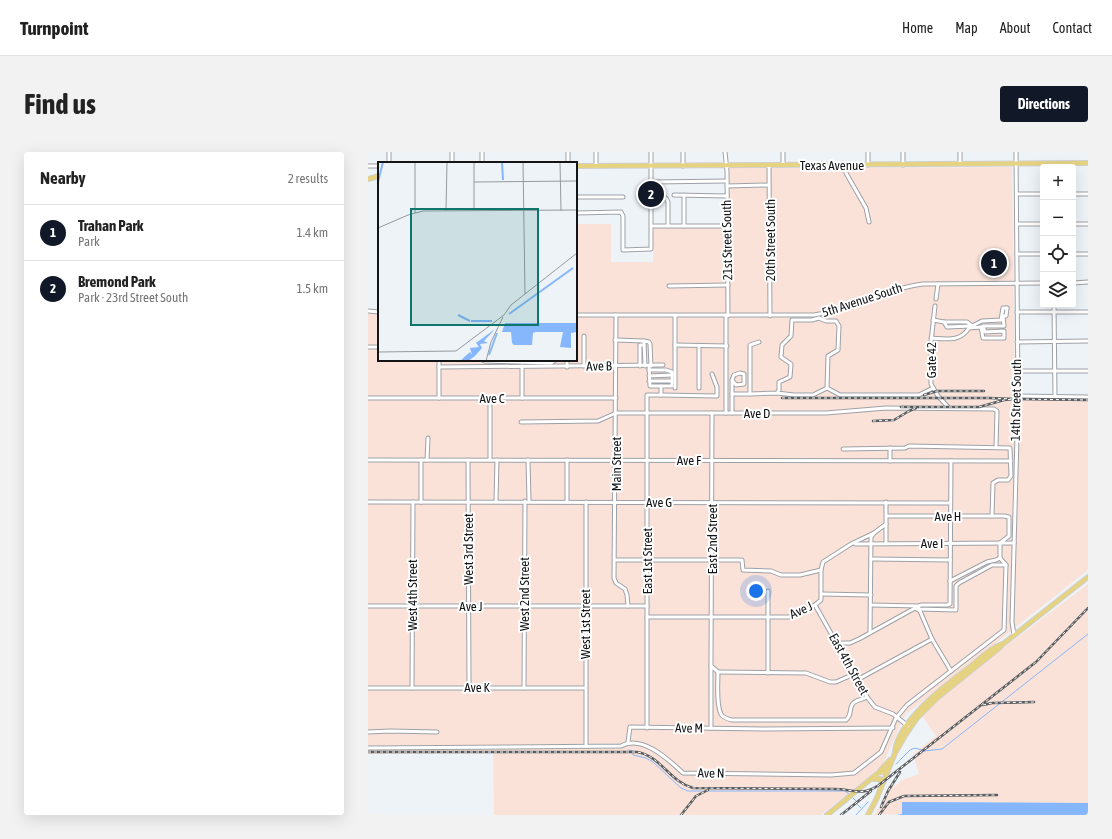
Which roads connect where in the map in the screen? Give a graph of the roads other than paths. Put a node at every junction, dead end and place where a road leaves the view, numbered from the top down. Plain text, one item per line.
1 (596, 152) edge
2 (651, 152) edge
3 (683, 152) edge
4 (725, 152) edge
5 (783, 152) edge
6 (868, 152) edge
7 (903, 152) edge
8 (960, 152) edge
9 (1016, 152) edge
10 (1088, 163) edge
11 (960, 164) junction
12 (1017, 164) junction
13 (1071, 164) edge
14 (725, 165) junction
15 (769, 165) junction
16 (783, 165) junction
17 (844, 165) junction
18 (868, 165) junction
19 (903, 165) junction
20 (1040, 165) edge
21 (577, 166) edge
22 (596, 166) junction
23 (652, 166) junction
24 (683, 166) junction
25 (378, 176) edge
26 (368, 179) edge
27 (727, 181) junction
28 (652, 182) junction
29 (770, 185) junction
30 (727, 186) junction
31 (1017, 194) junction
32 (1040, 194) edge
33 (1076, 194) edge
34 (1088, 194) edge
35 (674, 195) dead end
36 (684, 195) junction
37 (652, 196) junction
38 (727, 196) junction
39 (577, 197) edge
40 (623, 197) dead end
41 (577, 213) edge
42 (869, 222) dead end
43 (1017, 224) junction
44 (1040, 224) edge
45 (1076, 224) edge
46 (1088, 224) edge
47 (652, 226) junction
48 (668, 226) junction
49 (684, 226) junction
50 (727, 226) junction
51 (1017, 254) junction
52 (1040, 254) edge
53 (1076, 254) edge
54 (1088, 254) edge
55 (1076, 282) edge
56 (1088, 282) edge
57 (1017, 283) junction
58 (1040, 283) edge
59 (938, 284) junction
60 (728, 285) junction
61 (669, 286) dead end
62 (936, 299) dead end
63 (935, 306) dead end
64 (1054, 308) edge
65 (1017, 312) junction
66 (1054, 312) junction
67 (1088, 312) edge
68 (577, 315) edge
69 (616, 315) junction
70 (675, 316) junction
71 (727, 316) junction
72 (770, 316) junction
73 (933, 320) junction
74 (584, 336) dead end
75 (931, 338) junction
76 (615, 340) junction
77 (1088, 341) edge
78 (759, 342) dead end
79 (1017, 342) junction
80 (1054, 342) junction
81 (644, 343) junction
82 (675, 345) junction
83 (700, 346) junction
84 (727, 346) junction
85 (439, 361) edge
86 (484, 361) edge
87 (554, 361) edge
88 (567, 361) edge
89 (521, 362) junction
90 (663, 365) dead end
91 (439, 366) junction
92 (584, 366) junction
93 (616, 366) junction
94 (640, 366) junction
95 (648, 366) junction
96 (522, 367) junction
97 (567, 367) junction
98 (649, 370) junction
99 (1017, 371) junction
100 (1055, 371) junction
101 (1088, 371) edge
102 (712, 374) dead end
103 (672, 375) junction
104 (649, 376) junction
105 (732, 380) junction
106 (650, 381) junction
107 (672, 381) junction
108 (661, 386) junction
109 (675, 388) dead end
110 (700, 388) dead end
111 (827, 388) junction
112 (933, 388) junction
113 (777, 392) junction
114 (732, 394) junction
115 (750, 394) junction
116 (662, 395) junction
117 (717, 396) junction
118 (726, 396) junction
119 (1018, 396) junction
120 (1055, 397) junction
121 (1088, 397) edge
122 (368, 398) edge
123 (439, 398) junction
124 (490, 398) junction
125 (522, 398) junction
126 (616, 398) junction
127 (948, 408) junction
128 (616, 413) junction
129 (647, 413) junction
130 (712, 413) junction
131 (726, 413) junction
132 (732, 413) junction
133 (521, 422) dead end
134 (428, 438) dead end
135 (996, 447) junction
136 (890, 448) junction
137 (843, 449) dead end
138 (368, 460) edge
139 (421, 460) junction
140 (428, 460) junction
141 (468, 460) junction
142 (490, 460) junction
143 (497, 460) junction
144 (528, 460) junction
145 (567, 460) junction
146 (616, 460) junction
147 (647, 460) junction
148 (712, 460) junction
149 (890, 461) junction
150 (951, 461) junction
151 (1011, 462) junction
152 (567, 501) junction
153 (368, 502) edge
154 (413, 502) junction
155 (421, 502) junction
156 (468, 502) junction
157 (496, 502) junction
158 (527, 502) junction
159 (586, 502) junction
160 (615, 502) junction
161 (647, 502) junction
162 (712, 502) junction
163 (886, 502) junction
164 (950, 503) junction
165 (887, 516) junction
166 (950, 516) junction
167 (992, 516) junction
168 (886, 524) junction
169 (874, 533) junction
170 (886, 543) junction
171 (950, 543) junction
172 (1000, 543) junction
173 (851, 544) junction
174 (871, 544) junction
175 (1014, 544) junction
176 (1000, 558) junction
177 (871, 559) junction
178 (615, 560) junction
179 (647, 560) junction
180 (711, 560) junction
181 (950, 560) junction
182 (1006, 565) junction
183 (821, 570) junction
184 (1088, 577) edge
185 (950, 581) junction
186 (768, 592) dead end
187 (822, 594) junction
188 (871, 595) junction
189 (815, 604) junction
190 (871, 605) junction
191 (368, 606) edge
192 (412, 606) junction
193 (468, 606) junction
194 (524, 606) junction
195 (585, 606) junction
196 (628, 606) junction
197 (647, 606) junction
198 (918, 608) junction
199 (647, 617) junction
200 (712, 617) junction
201 (768, 617) junction
202 (870, 633) junction
203 (1014, 635) junction
204 (932, 638) junction
205 (838, 644) junction
206 (711, 666) junction
207 (951, 671) junction
208 (718, 672) junction
209 (768, 673) junction
210 (854, 674) junction
211 (857, 680) junction
212 (469, 687) junction
213 (368, 688) edge
214 (412, 688) junction
215 (524, 688) junction
216 (585, 688) junction
217 (866, 697) junction
218 (896, 718) junction
219 (909, 727) junction
220 (647, 728) junction
221 (711, 728) junction
222 (893, 728) junction
223 (368, 732) edge
224 (437, 732) dead end
225 (628, 742) junction
226 (586, 746) junction
227 (368, 748) edge
228 (892, 759) junction
229 (888, 770) junction
230 (878, 773) junction
231 (873, 779) junction
232 (882, 786) junction
233 (827, 815) edge
234 (868, 815) edge

1 - 22 street
2 - 23 street
3 - 24 street
4 - 14 street, 21st Street South
5 - 16 street
6 - 18 street
7 - 19 street
8 - 11 street
9 - 12 street, 14th Street South
10 - 13 main road, Texas Avenue
11 - 12 main road, Texas Avenue
11 - 19 main road, Texas Avenue
12 - 20 main road, Texas Avenue
12 - 31 street, 14th Street South
14 - 15 main road, Texas Avenue
14 - 24 main road, Texas Avenue
14 - 27 street, 21st Street South
15 - 16 main road, Texas Avenue
15 - 29 street, 20th Street South
16 - 17 main road, Texas Avenue
17 - 18 main road, Texas Avenue
17 - 42 street
18 - 19 main road, Texas Avenue
21 - 22 main road, Texas Avenue
22 - 23 main road, Texas Avenue
23 - 24 main road, Texas Avenue
23 - 28 street
25 - 26 main road
27 - 28 street
27 - 30 street, 21st Street South
28 - 37 street
29 - 30 street
29 - 72 street, 20th Street South
30 - 38 street, 21st Street South
31 - 32 street
31 - 43 street, 14th Street South
33 - 34 street
35 - 36 street
36 - 38 street
36 - 49 street
37 - 47 street
37 - 48 street
38 - 50 street, 21st Street South
39 - 40 street
41 - 47 street
43 - 44 street
43 - 51 street, 14th Street South
45 - 46 street
47 - 48 street
48 - 49 street
49 - 50 street
50 - 60 street, 21st Street South
51 - 52 street
51 - 57 street, 14th Street South
53 - 54 street
55 - 56 street
57 - 58 street, 5th Avenue South
57 - 59 street, 5th Avenue South
57 - 65 street, 14th Street South
59 - 62 street
59 - 72 street, 5th Avenue South
60 - 61 street
60 - 71 street, 21st Street South
63 - 73 street, Gate 42
64 - 66 street
65 - 66 street
65 - 79 street, 14th Street South
66 - 67 street
66 - 80 street
68 - 69 street, 5th Avenue South
69 - 70 street, 5th Avenue South
69 - 76 street, Main Street
70 - 71 street, 5th Avenue South
70 - 82 street
71 - 72 street, 5th Avenue South
71 - 84 street, 21st Street South
73 - 75 street, Gate 42
73 - 75 street
74 - 92 street
75 - 112 street, Gate 42
76 - 81 street
76 - 93 street, Main Street
77 - 80 street
78 - 115 street
79 - 80 street
79 - 99 street, 14th Street South
80 - 100 street
81 - 94 street
81 - 95 street
81 - 95 street
82 - 83 street
82 - 109 street
83 - 84 street
83 - 110 street
84 - 118 street, 21st Street South
85 - 91 street
86 - 89 street
87 - 89 street
88 - 97 street
89 - 96 street
90 - 95 street, Ave B
91 - 96 street, Ave B
91 - 123 street
92 - 93 street, Ave B
92 - 97 street, Ave B
93 - 94 street, Ave B
93 - 126 street, Main Street
94 - 95 street, Ave B
95 - 98 street
96 - 97 street, Ave B
96 - 125 street
98 - 103 street
98 - 104 street
99 - 100 street
99 - 119 street, 14th Street South
100 - 101 street
100 - 120 street
102 - 117 street
103 - 104 street
103 - 107 street
104 - 106 street
105 - 105 street
105 - 114 street
106 - 107 street
106 - 108 street
107 - 108 street
108 - 116 street
111 - 112 street
111 - 113 street
111 - 113 street
112 - 127 street, Gate 42
113 - 115 street
114 - 115 street
114 - 132 street
116 - 117 street
116 - 129 street, East 1st Street
117 - 118 street
118 - 131 street, 21st Street South
119 - 120 street
119 - 175 street, 14th Street South
120 - 121 street
122 - 123 street, Ave C
123 - 124 street, Ave C
124 - 125 street, Ave C
124 - 142 street
125 - 126 street, Ave C
126 - 128 street, Main Street
127 - 132 street, Ave D
127 - 135 street, Ave D
128 - 129 street, Ave D
128 - 133 street, Ave D
128 - 146 street, Main Street
129 - 130 street, Ave D
129 - 147 street, East 1st Street
130 - 131 street, Ave D
130 - 148 street, East 2nd Street
131 - 132 street, Ave D
134 - 140 street
135 - 136 street
135 - 151 street
136 - 137 street
136 - 149 street
138 - 139 street, Ave F
139 - 140 street, Ave F
139 - 155 street
140 - 141 street, Ave F
141 - 142 street, Ave F
141 - 156 street, West 3rd Street
142 - 143 street, Ave F
143 - 144 street, Ave F
143 - 157 street
144 - 145 street, Ave F
144 - 158 street, West 2nd Street
145 - 146 street, Ave F
145 - 152 street
146 - 147 street, Ave F
146 - 160 street, Main Street
147 - 148 street, Ave F
147 - 161 street, East 1st Street
148 - 149 street, Ave F
148 - 162 street, East 2nd Street
149 - 150 street, Ave F
150 - 151 street, Ave F
150 - 164 street
151 - 167 street
152 - 158 street, Ave G
152 - 159 street, Ave G
153 - 154 street, Ave G
154 - 155 street, Ave G
154 - 192 street, West 4th Street
155 - 156 street, Ave G
156 - 157 street, Ave G
156 - 193 street, West 3rd Street
157 - 158 street, Ave G
158 - 194 street, West 2nd Street
159 - 160 street, Ave G
159 - 195 street, West 1st Street
160 - 161 street, Ave G
160 - 178 street, Main Street
161 - 162 street, Ave G
161 - 179 street, East 1st Street
162 - 163 street, Ave G
162 - 180 street, East 2nd Street
163 - 164 street, Ave G
163 - 165 street
164 - 166 street
165 - 166 street, Ave H
165 - 168 street
166 - 167 street, Ave H
166 - 171 street
167 - 172 street, Ave H
168 - 169 street
168 - 170 street
169 - 173 street
169 - 174 street
170 - 171 street, Ave I
170 - 174 street, Ave I
171 - 172 street, Ave I
171 - 181 street
172 - 175 street, Ave I
172 - 176 street
173 - 174 street, Ave I
173 - 183 street
174 - 177 street
175 - 203 street, 14th Street South
176 - 182 street
176 - 185 street
177 - 181 street
177 - 188 street
178 - 179 street
178 - 196 street, Main Street
179 - 180 street
179 - 197 street, East 1st Street
180 - 183 street
180 - 200 street, East 2nd Street
181 - 185 street
182 - 198 street
182 - 207 street, Ave N
183 - 187 street, Ave J
184 - 203 main road
185 - 198 street
186 - 201 street
187 - 188 street
187 - 189 street, Ave J
188 - 190 street
189 - 201 street, Ave J
189 - 205 street, East 4th Street
190 - 198 street
190 - 202 street
191 - 192 street, Ave J
192 - 193 street, Ave J
192 - 214 street, West 4th Street
193 - 194 street, Ave J
193 - 212 street, West 3rd Street
194 - 195 street, Ave J
194 - 215 street, West 2nd Street
195 - 196 street, Ave J
195 - 216 street, West 1st Street
196 - 197 street, Ave J
197 - 199 street, East 1st Street
198 - 202 street
198 - 204 street
199 - 200 street, Ave J
199 - 220 street, East 1st Street
200 - 201 street, Ave J
200 - 206 street, East 2nd Street
201 - 209 street
202 - 205 street
203 - 219 main road
204 - 207 street
204 - 211 street
205 - 210 street, East 4th Street
206 - 208 street
206 - 221 street, East 2nd Street
207 - 218 street, Ave N
208 - 209 street
208 - 217 street
209 - 210 street
210 - 211 street, East 4th Street
211 - 217 street, East 4th Street
212 - 214 street, Ave K
212 - 215 street, Ave K
213 - 214 street, Ave K
215 - 216 street, Ave K
216 - 226 street, West 1st Street
217 - 218 street, East 4th Street
218 - 219 street, East 4th Street
218 - 222 street, Ave N
219 - 228 main road
220 - 221 street, Ave M
220 - 225 street, Ave M
221 - 222 street, Ave M
222 - 225 street, Ave N
223 - 224 street
225 - 226 street, Ave N
226 - 227 street, Ave N
228 - 229 main road
228 - 230 main road
229 - 230 main road
229 - 231 main road
229 - 232 main road
230 - 231 main road
231 - 232 main road
231 - 233 main road
232 - 234 main road

